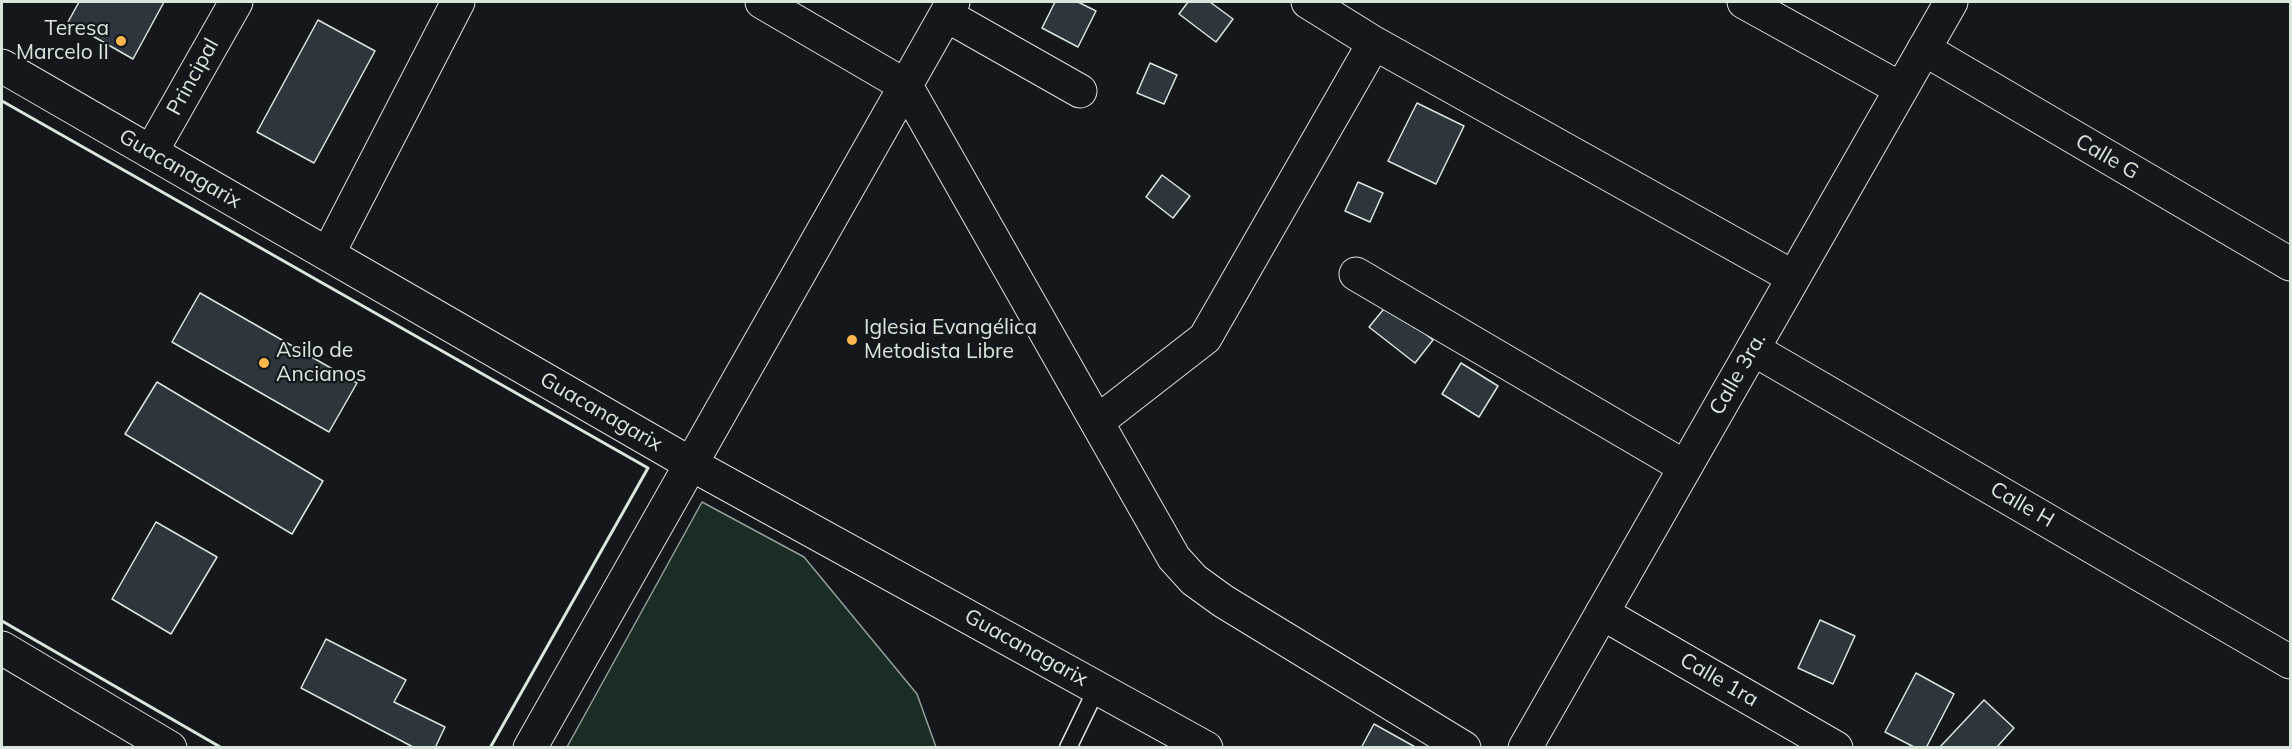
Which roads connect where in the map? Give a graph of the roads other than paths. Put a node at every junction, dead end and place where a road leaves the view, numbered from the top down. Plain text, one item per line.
1 (236, 2) edge
2 (458, 2) edge
3 (762, 2) edge
4 (1308, 2) edge
5 (1744, 2) edge
6 (1951, 2) edge
7 (950, 8) edge
8 (1374, 43) junction
9 (1924, 49) junction
10 (2, 66) edge
11 (906, 86) junction
12 (1901, 89) junction
13 (1080, 91) dead end
14 (151, 152) junction
15 (328, 255) junction
16 (2290, 264) edge
17 (1356, 274) dead end
18 (1793, 277) junction
19 (1753, 348) junction
20 (1097, 422) junction
21 (691, 464) junction
22 (1685, 467) junction
23 (1602, 613) junction
24 (2, 648) edge
25 (2290, 662) edge
26 (1097, 688) junction
27 (170, 747) edge
28 (531, 747) edge
29 (1068, 747) edge
30 (1206, 747) edge
31 (1464, 747) edge
32 (1525, 747) edge
33 (1836, 747) edge

1 - 14 street, Principal
2 - 15 street
3 - 11 street
4 - 8 street
5 - 12 street
6 - 9 street, Calle 3ra.
7 - 11 street
7 - 13 street
8 - 18 street
8 - 20 street
9 - 12 street, Calle 3ra.
9 - 16 street, Calle G
10 - 14 street, Guacanagarix
11 - 20 street
11 - 21 street
12 - 18 street, Calle 3ra.
14 - 15 street, Guacanagarix
15 - 21 street, Guacanagarix
17 - 22 street
18 - 19 street, Calle 3ra.
19 - 22 street, Calle 3ra.
19 - 25 street, Calle H
20 - 31 street
21 - 26 street, Guacanagarix
21 - 28 street
22 - 23 street, Calle 3ra.
23 - 32 street, Calle 3ra.
23 - 33 street, Calle 1ra
24 - 27 street
26 - 29 lane
26 - 30 street, Guacanagarix

